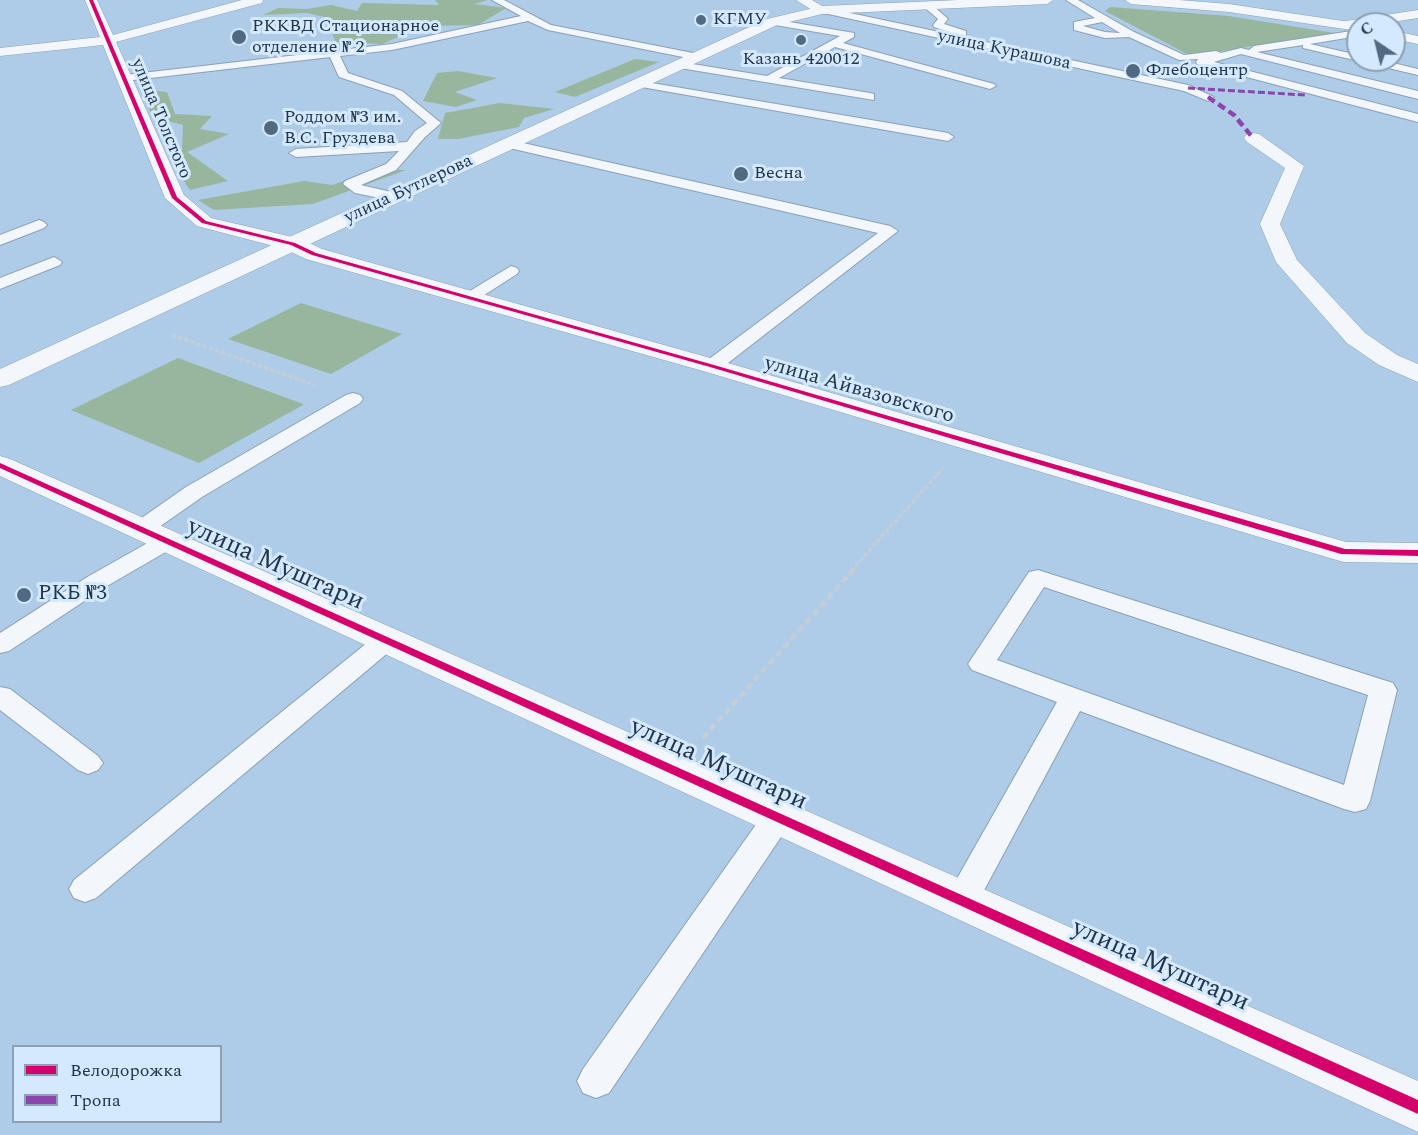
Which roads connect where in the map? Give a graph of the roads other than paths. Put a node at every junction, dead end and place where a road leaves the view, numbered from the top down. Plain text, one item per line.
1 (91, 0) edge
2 (257, 0) edge
3 (497, 0) edge
4 (802, 0) edge
5 (1047, 0) edge
6 (1071, 0) edge
7 (1131, 0) edge
8 (980, 1) edge
9 (927, 5) junction
10 (822, 10) junction
11 (527, 18) junction
12 (1103, 19) junction
13 (772, 22) junction
14 (1346, 27) edge
15 (1346, 30) edge
16 (1130, 34) junction
17 (972, 36) dead end
18 (109, 40) junction
19 (1296, 43) junction
20 (835, 44) junction
21 (1241, 51) junction
22 (0, 52) edge
23 (333, 54) junction
24 (1346, 55) edge
25 (698, 57) junction
26 (680, 65) junction
27 (125, 78) junction
28 (768, 80) junction
29 (640, 84) junction
30 (990, 86) dead end
31 (1418, 95) edge
32 (870, 97) dead end
33 (1208, 97) dead end
34 (1418, 118) edge
35 (948, 137) dead end
36 (1253, 138) dead end
37 (517, 141) junction
38 (411, 146) junction
39 (296, 153) dead end
40 (722, 181) dead end
41 (395, 197) junction
42 (39, 225) dead end
43 (0, 240) edge
44 (293, 244) junction
45 (54, 262) dead end
46 (511, 271) dead end
47 (0, 284) edge
48 (469, 297) junction
49 (712, 366) junction
50 (1418, 374) edge
51 (0, 379) edge
52 (353, 399) road end
53 (0, 465) edge
54 (154, 535) junction
55 (1418, 553) edge
56 (387, 640) junction
57 (0, 645) edge
58 (0, 696) edge
59 (1073, 698) junction
60 (88, 763) dead end
61 (778, 817) junction
62 (85, 889) dead end
63 (962, 900) junction
64 (596, 1081) dead end
65 (1418, 1107) edge

1 - 18 street, улица Толстого
2 - 18 street
3 - 11 lane
4 - 10 street, улица Курашова
5 - 8 street, улица Бутлерова
6 - 12 lane
7 - 14 street
8 - 9 street, улица Бутлерова
9 - 10 street, улица Бутлерова
9 - 17 lane
10 - 13 street, улица Бутлерова
10 - 33 lane, улица Курашова
11 - 23 lane
11 - 25 lane
12 - 16 lane
12 - 16 lane
13 - 20 lane
13 - 25 street, улица Бутлерова
15 - 19 lane
16 - 21 lane
18 - 22 street
18 - 27 street, улица Толстого
19 - 21 lane
19 - 24 lane
20 - 28 lane
20 - 30 lane
21 - 31 lane
21 - 34 lane
23 - 27 lane
23 - 38 lane
25 - 26 street, улица Бутлерова
26 - 28 lane
26 - 29 street, улица Бутлерова
27 - 44 street, улица Толстого
28 - 32 lane
29 - 35 lane
29 - 37 street, улица Бутлерова
36 - 50 street
37 - 40 lane
37 - 41 street, улица Бутлерова
37 - 49 lane
38 - 39 lane
38 - 41 lane
41 - 44 street, улица Бутлерова
42 - 43 lane
44 - 48 street, улица Айвазовского
44 - 51 street, улица Бутлерова
45 - 47 lane
46 - 48 lane
48 - 49 street, улица Айвазовского
49 - 55 street, улица Айвазовского
52 - 54 lane
53 - 54 street, улица Муштари
54 - 56 street, улица Муштари
54 - 57 lane
56 - 61 street, улица Муштари
56 - 62 lane
58 - 60 lane
59 - 59 lane
59 - 63 lane
61 - 63 street, улица Муштари
61 - 64 lane
63 - 65 street, улица Муштари

